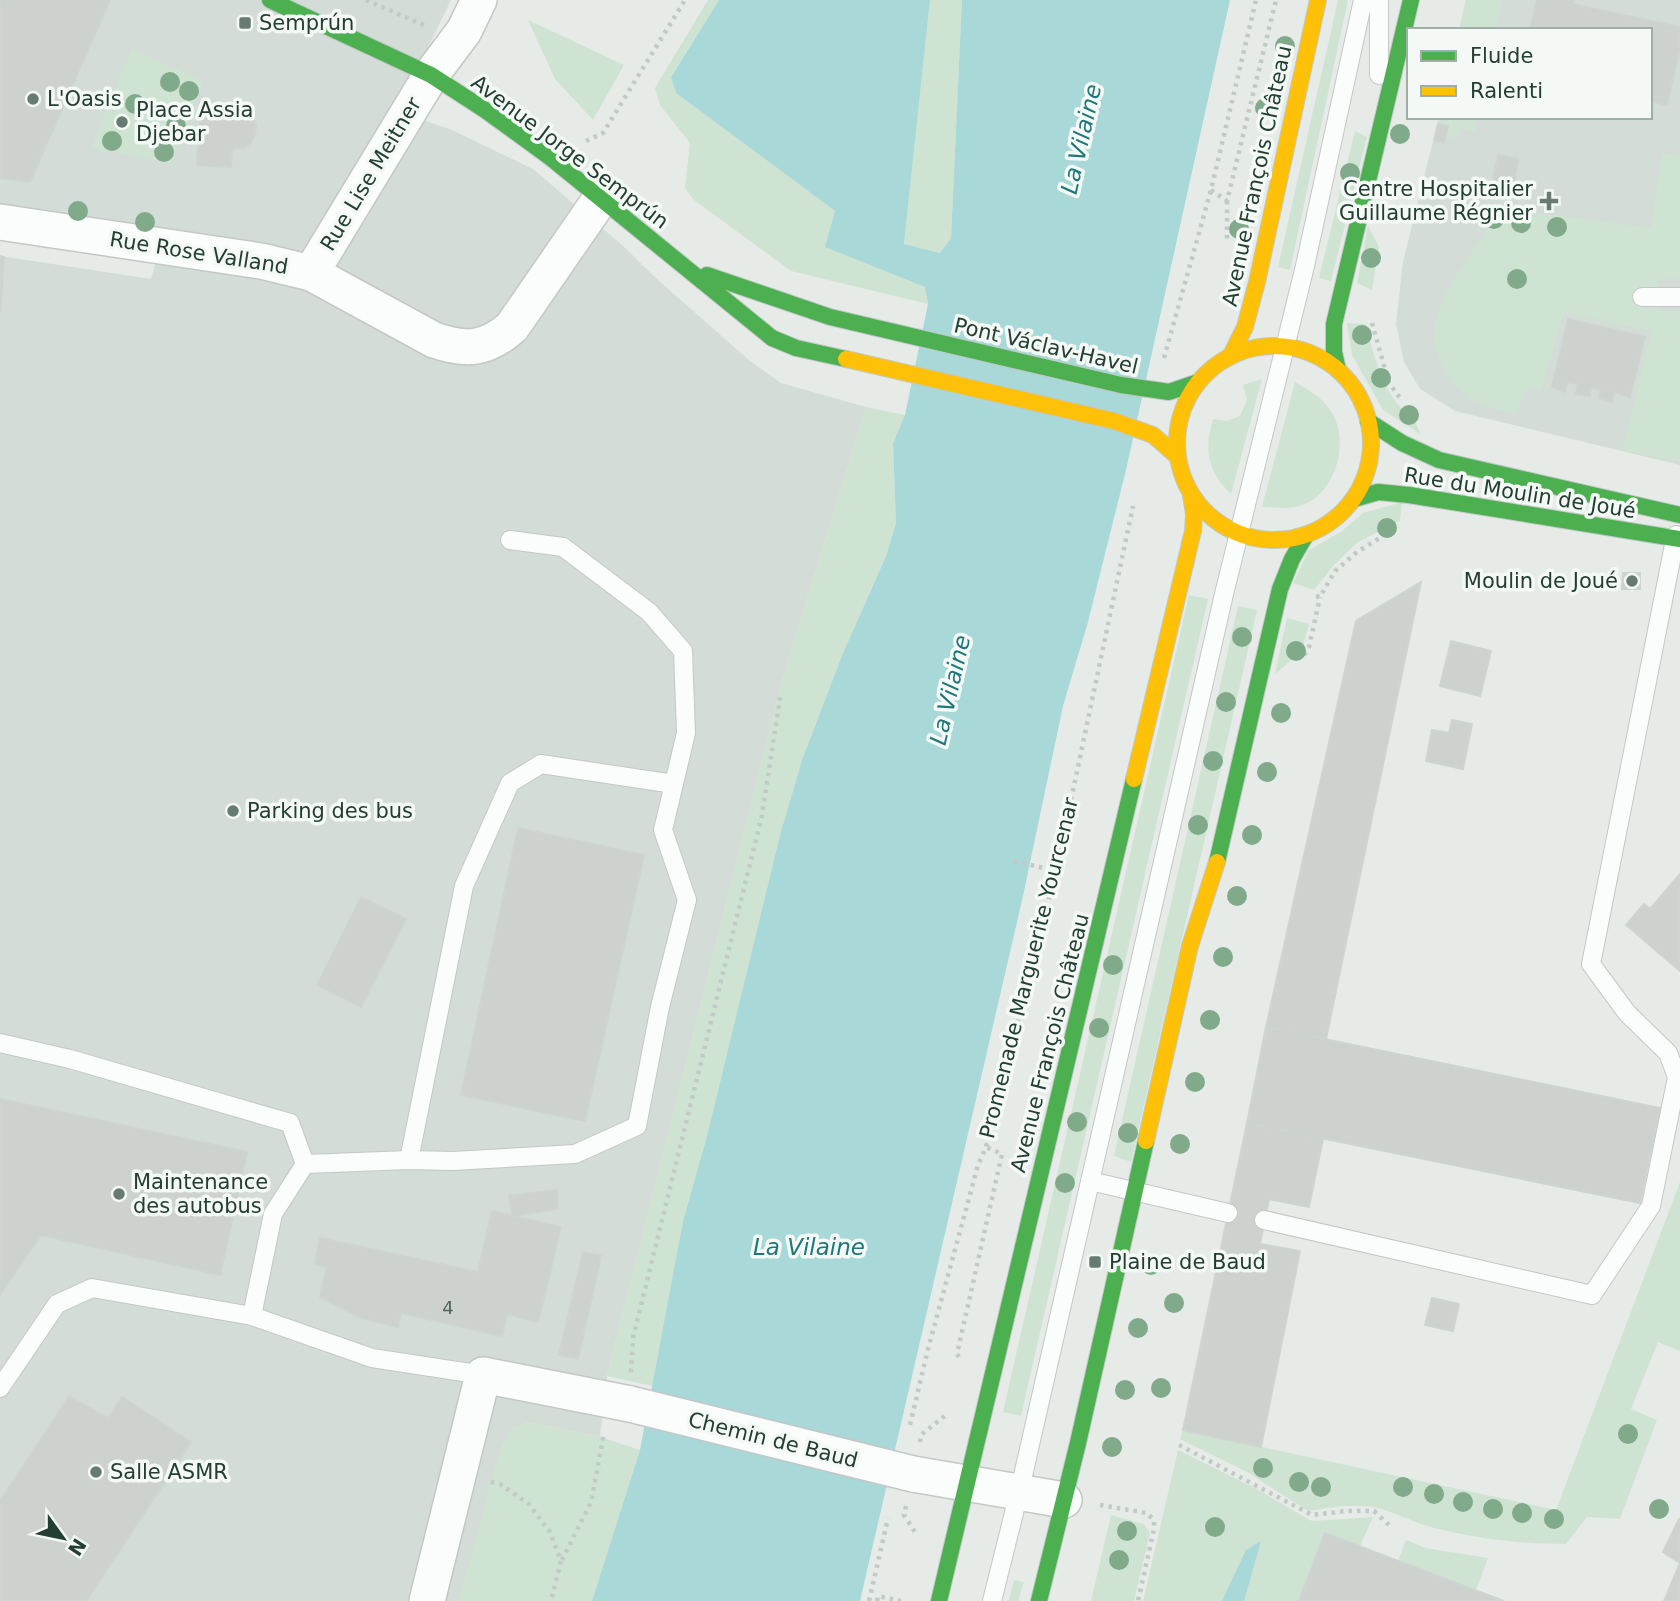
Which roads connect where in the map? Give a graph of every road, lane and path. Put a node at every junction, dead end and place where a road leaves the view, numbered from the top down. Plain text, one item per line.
1 (270, 0) edge
2 (366, 0) edge
3 (479, 0) edge
4 (685, 0) edge
5 (1256, 0) edge
6 (1276, 0) edge
7 (1318, 0) edge
8 (1363, 0) edge
9 (1379, 0) edge
10 (1412, 0) edge
11 (464, 31) junction
12 (431, 75) junction
13 (1379, 138) junction
14 (551, 158) junction
15 (1212, 190) junction
16 (601, 198) junction
17 (1227, 201) junction
18 (0, 222) edge
19 (1228, 251) dead end
20 (690, 270) junction
21 (311, 273) junction
22 (1642, 297) dead end
23 (1680, 297) edge
24 (1372, 319) dead end
25 (883, 330) joint
26 (1285, 346) junction
27 (1230, 357) junction
28 (1163, 361) dead end
29 (1338, 370) junction
30 (1198, 383) junction
31 (1404, 404) dead end
32 (1368, 421) junction
33 (1178, 457) junction
34 (1191, 495) junction
35 (1353, 499) junction
36 (1133, 506) dead end
37 (1680, 515) edge
38 (1393, 530) dead end
39 (1238, 534) junction
40 (1307, 535) junction
41 (1678, 539) edge
42 (510, 540) dead end
43 (1311, 595) dead end
44 (781, 692) dead end
45 (674, 784) junction
46 (1014, 861) dead end
47 (1056, 871) junction
48 (0, 1043) edge
49 (986, 1147) junction
50 (409, 1160) junction
51 (304, 1164) junction
52 (1090, 1181) junction
53 (1135, 1191) junction
54 (1228, 1213) dead end
55 (1264, 1220) dead end
56 (252, 1316) junction
57 (963, 1364) dead end
58 (483, 1375) junction
59 (0, 1388) edge
60 (620, 1402) junction
61 (951, 1410) dead end
62 (910, 1425) dead end
63 (1179, 1445) dead end
64 (915, 1462) junction
65 (459, 1474) junction
66 (967, 1484) junction
67 (1019, 1493) junction
68 (1064, 1500) junction
69 (1099, 1505) dead end
70 (888, 1518) dead end
71 (1390, 1525) dead end
72 (561, 1561) junction
73 (427, 1601) edge
74 (551, 1601) edge
75 (869, 1601) edge
76 (877, 1601) edge
77 (901, 1601) edge
78 (939, 1601) edge
79 (992, 1601) edge
80 (1039, 1601) edge
81 (1138, 1601) edge

1 - 12 main road, Avenue Jorge Semprún
2 - 11 path
3 - 11 street, Rue Lise Meitner
4 - 14 path
5 - 15 path
6 - 17 path
7 - 27 main road, Avenue François Château
8 - 26 lane
9 - 13 lane
10 - 13 main road
11 - 12 street, Rue Lise Meitner
12 - 14 main road, Avenue Jorge Semprún
12 - 21 street, Rue Lise Meitner
13 - 29 main road
14 - 16 main road, Avenue Jorge Semprún
15 - 17 path
15 - 28 path
16 - 20 main road, Avenue Jorge Semprún
16 - 21 street, Rue Rose Valland
17 - 19 path
18 - 21 street, Rue Rose Valland
20 - 25 main road, Avenue Jorge Semprún
20 - 33 main road, Avenue Jorge Semprún
22 - 23 lane
24 - 31 path
25 - 30 main road, Pont Václav-Havel
26 - 27 main road
26 - 29 main road
26 - 39 lane
27 - 30 main road
29 - 32 main road
30 - 33 main road
32 - 35 main road
32 - 37 main road, Rue du Moulin de Joué
33 - 34 main road
34 - 39 main road
34 - 66 main road, Avenue François Château
35 - 40 main road
35 - 41 main road, Rue du Moulin de Joué
36 - 47 path, Promenade Marguerite Yourcenar
37 - 41 lane
38 - 43 path
39 - 40 main road
39 - 52 lane
40 - 53 main road
41 - 55 lane
42 - 45 lane
44 - 60 path
45 - 50 lane
45 - 50 lane
46 - 47 path
47 - 49 path, Promenade Marguerite Yourcenar
48 - 51 lane
49 - 57 path
49 - 62 path, Promenade Marguerite Yourcenar
50 - 51 lane
51 - 56 lane
52 - 53 lane
52 - 67 lane
53 - 54 lane
53 - 68 main road
56 - 58 lane
56 - 59 lane
58 - 60 street, Chemin de Baud
58 - 65 street
60 - 64 street, Chemin de Baud, bridge
60 - 72 path
61 - 64 path
63 - 71 path
64 - 66 street, Chemin de Baud
65 - 72 path
65 - 73 street
66 - 67 street, Chemin de Baud
66 - 78 main road, Avenue François Château
67 - 68 street, Chemin de Baud
67 - 79 lane
68 - 80 main road
69 - 81 path
70 - 75 path
72 - 74 path
76 - 77 path

